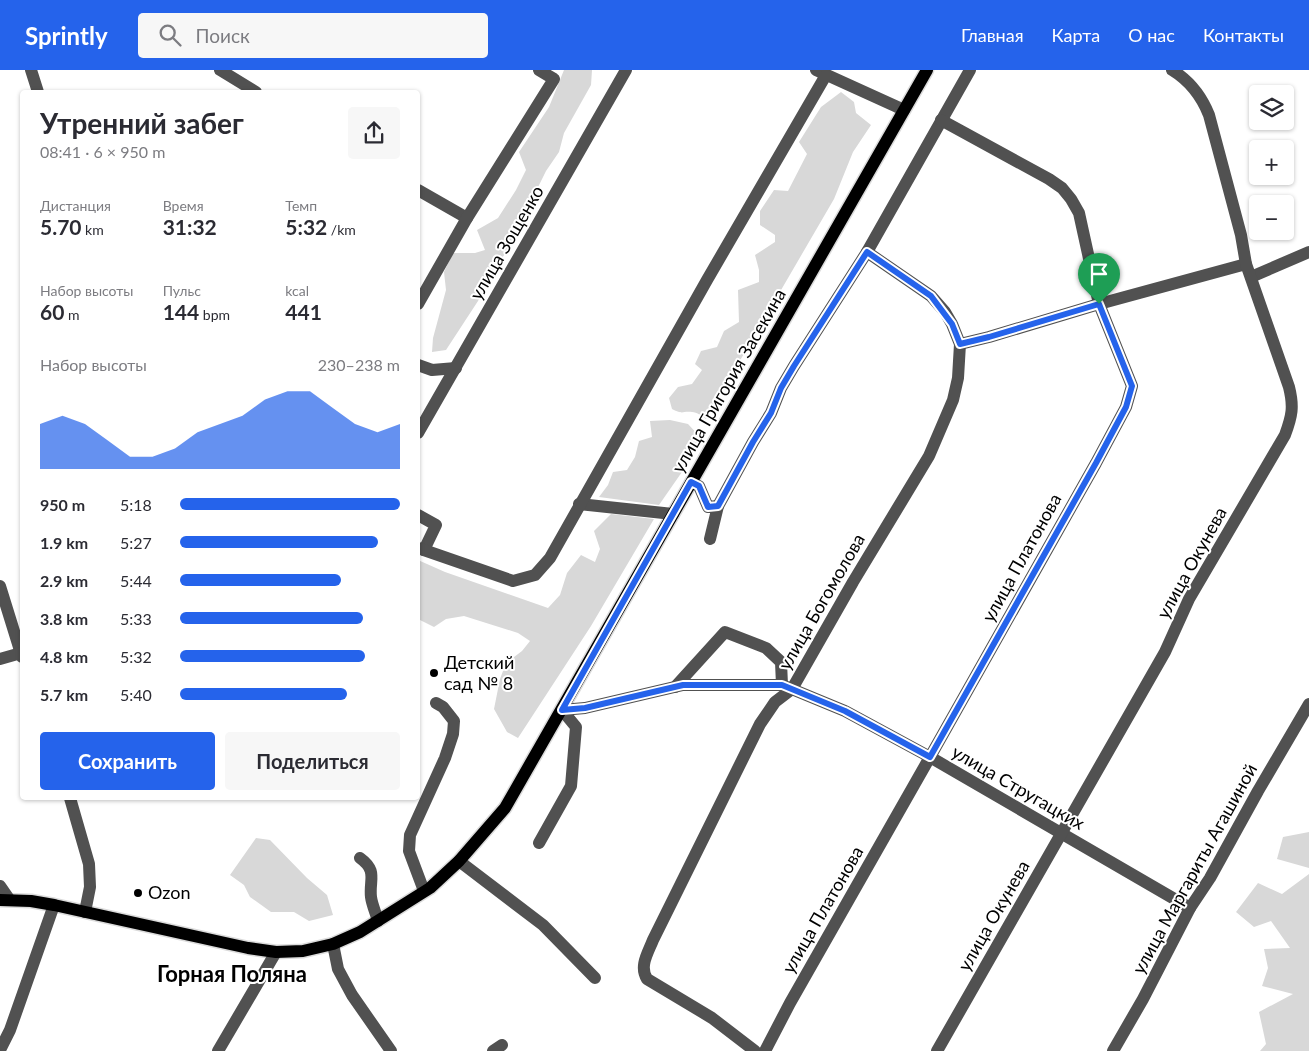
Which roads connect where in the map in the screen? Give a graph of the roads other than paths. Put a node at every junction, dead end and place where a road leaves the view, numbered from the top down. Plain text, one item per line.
1 (31, 70) edge
2 (220, 70) edge
3 (539, 70) edge
4 (626, 70) edge
5 (927, 70) edge
6 (970, 70) edge
7 (1172, 70) edge
8 (821, 73) edge
9 (37, 90) edge
10 (249, 90) edge
11 (904, 110) junction
12 (940, 120) junction
13 (420, 191) edge
14 (467, 218) junction
15 (867, 252) junction
16 (1309, 252) edge
17 (1246, 264) junction
18 (1251, 277) junction
19 (420, 300) edge
20 (1099, 304) junction
21 (960, 344) junction
22 (420, 366) edge
23 (456, 368) junction
24 (420, 430) edge
25 (691, 482) junction
26 (579, 504) junction
27 (718, 506) junction
28 (673, 514) junction
29 (420, 516) edge
30 (710, 538) dead end
31 (421, 549) edge
32 (0, 586) edge
33 (19, 634) edge
34 (20, 655) edge
35 (0, 659) edge
36 (787, 687) junction
37 (675, 688) junction
38 (436, 703) dead end
39 (1309, 704) edge
40 (562, 710) junction
41 (930, 757) junction
42 (71, 800) edge
43 (1061, 833) junction
44 (539, 843) dead end
45 (360, 858) dead end
46 (459, 861) junction
47 (0, 886) edge
48 (424, 891) junction
49 (4, 900) edge
50 (54, 905) junction
51 (1190, 908) junction
52 (85, 912) junction
53 (378, 921) junction
54 (333, 944) junction
55 (276, 952) junction
56 (595, 978) dead end
57 (781, 1020) junction
58 (753, 1049) edge
59 (0, 1050) edge
60 (218, 1051) edge
61 (391, 1051) edge
62 (765, 1051) edge
63 (937, 1051) edge
64 (1113, 1051) edge

1 - 9 street
2 - 10 street
3 - 14 street
4 - 23 street, улица Зощенко
5 - 11 main road, улица Григория Засекина
6 - 12 street
7 - 17 street, улица Окунева
8 - 11 street
8 - 26 street
11 - 25 main road, улица Григория Засекина
12 - 15 street
12 - 20 street, улица Платонова
13 - 14 street
14 - 19 street
15 - 21 street, улица Богомолова
15 - 27 street
16 - 18 street
17 - 18 street, улица Окунева
17 - 20 street
18 - 43 street, улица Окунева
20 - 21 street
20 - 41 street, улица Платонова
21 - 36 street, улица Богомолова
22 - 23 street
23 - 24 street, улица Зощенко
25 - 27 street
25 - 28 main road, улица Григория Засекина
26 - 28 street
26 - 31 street
27 - 30 street
28 - 40 main road, улица Григория Засекина
29 - 31 street
32 - 33 street
34 - 35 street
36 - 37 street, улица Стругацких
36 - 37 street
36 - 41 street, улица Стругацких
36 - 58 street, улица Богомолова
37 - 40 street, улица Стругацких
38 - 48 street
39 - 51 street, улица Маргариты Агашиной
40 - 44 street
40 - 46 main road, улица Григория Засекина
41 - 43 street, улица Стругацких
41 - 57 street, улица Платонова
42 - 52 street
43 - 51 street, улица Стругацких
43 - 63 street, улица Окунева
45 - 53 street
46 - 48 main road, улица Григория Засекина
46 - 56 street
47 - 49 street
48 - 53 main road, улица Григория Засекина
49 - 50 main road, улица Григория Засекина
50 - 52 main road, улица Григория Засекина
50 - 59 street
51 - 64 street, улица Маргариты Агашиной
52 - 55 main road, улица Григория Засекина
53 - 54 main road, улица Григория Засекина
54 - 55 main road, улица Григория Засекина
54 - 61 street
55 - 60 street
57 - 58 street
57 - 62 street, улица Платонова

